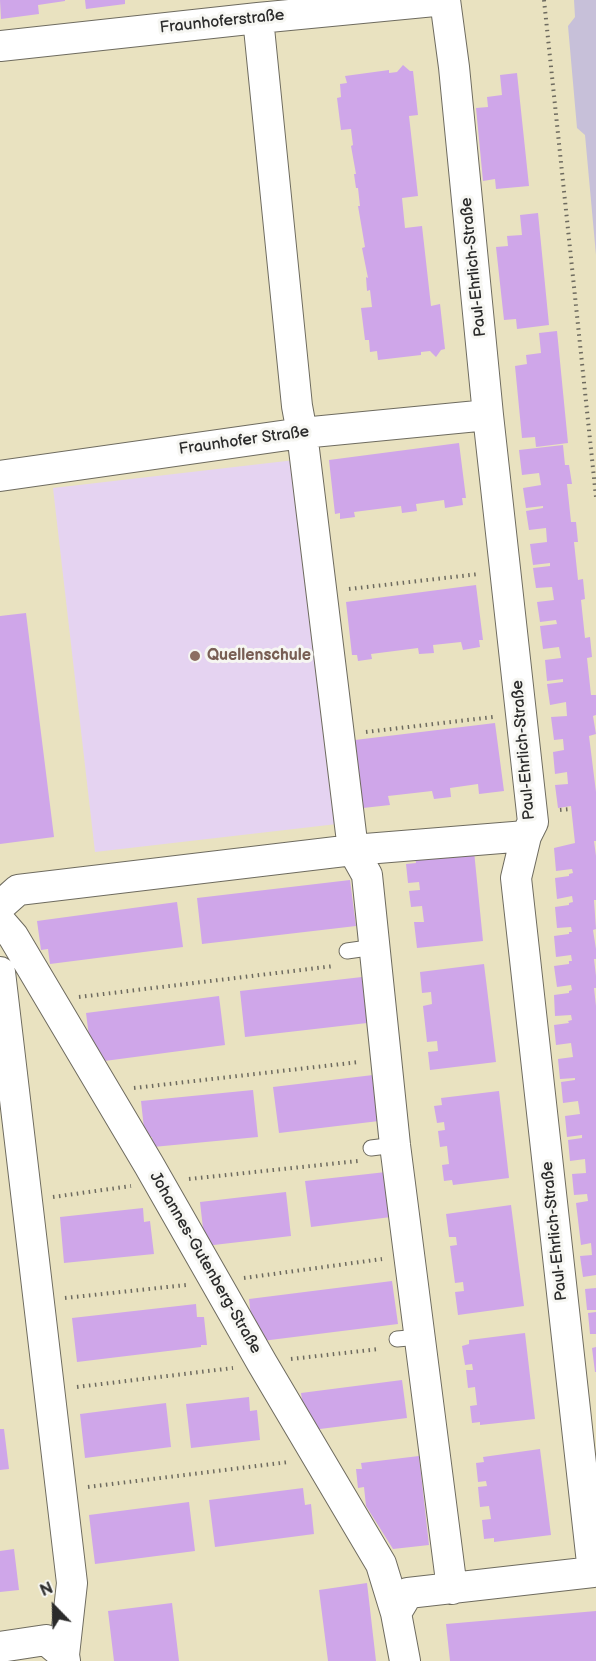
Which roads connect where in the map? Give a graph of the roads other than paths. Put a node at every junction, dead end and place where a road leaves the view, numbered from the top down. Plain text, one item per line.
1 (445, 0) edge
2 (258, 18) junction
3 (0, 46) edge
4 (488, 415) junction
5 (302, 433) junction
6 (0, 476) edge
7 (526, 836) junction
8 (353, 850) junction
9 (0, 906) edge
10 (0, 921) edge
11 (0, 972) edge
12 (452, 1589) junction
13 (396, 1613) junction
14 (0, 1647) edge
15 (58, 1652) edge
16 (405, 1661) edge

1 - 2 street, Fraunhoferstraße
1 - 4 street, Paul-Ehrlich-Straße
2 - 3 street, Fraunhoferstraße
2 - 5 street
4 - 5 street, Fraunhofer Straße
4 - 7 street, Paul-Ehrlich-Straße
5 - 6 street, Fraunhofer Straße
5 - 8 street
7 - 8 street
7 - 12 street, Paul-Ehrlich-Straße
8 - 9 street
8 - 12 street
10 - 13 street, Johannes-Gutenberg-Straße
11 - 15 street
12 - 13 street, Paul-Ehrlich-Straße
13 - 16 street
14 - 15 street

